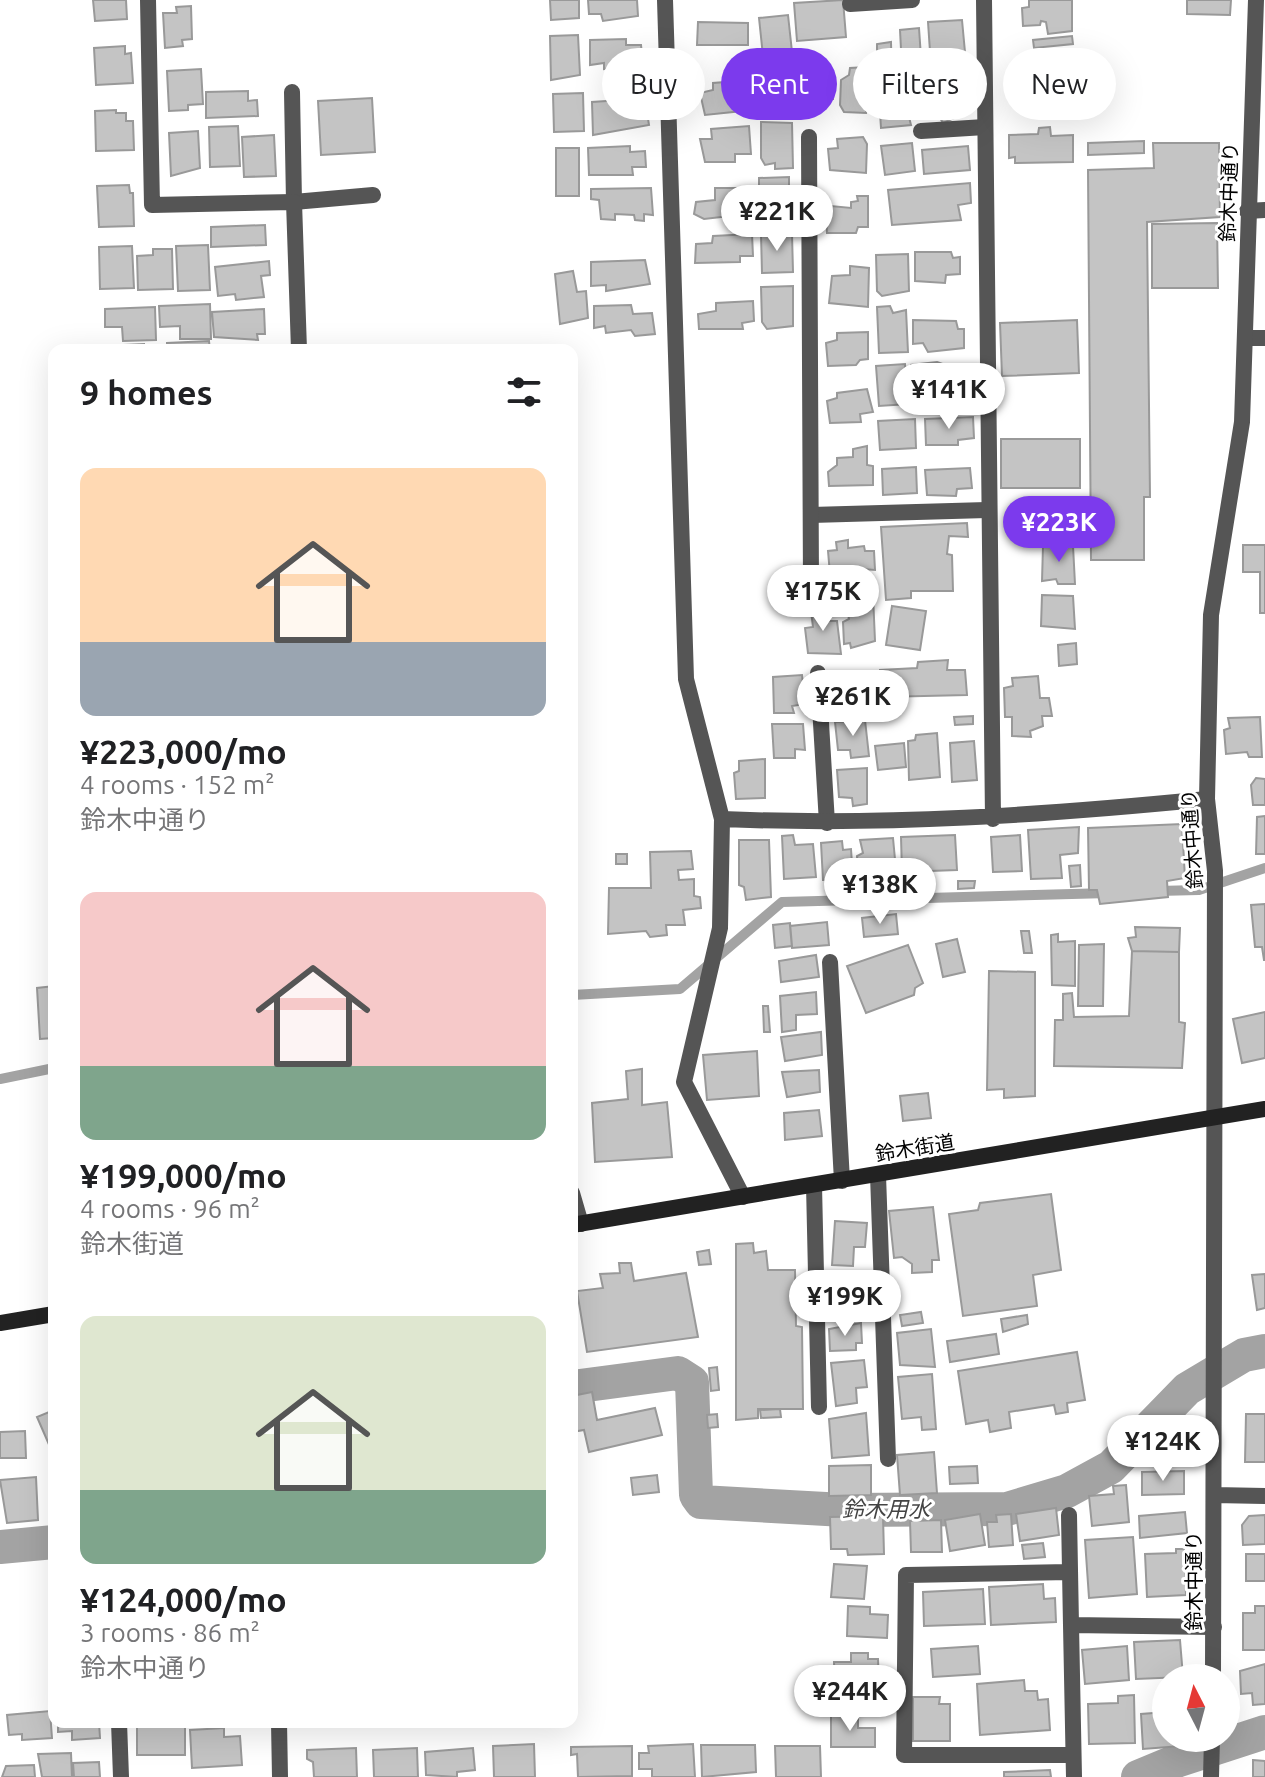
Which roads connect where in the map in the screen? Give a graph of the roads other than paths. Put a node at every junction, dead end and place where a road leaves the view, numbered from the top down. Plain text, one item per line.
1 (148, 0) edge
2 (665, 0) edge
3 (912, 0) edge
4 (984, 0) edge
5 (1256, 0) edge
6 (850, 4) dead end
7 (1260, 29) edge
8 (292, 92) dead end
9 (985, 127) junction
10 (921, 131) dead end
11 (809, 137) dead end
12 (373, 195) dead end
13 (294, 202) junction
14 (1265, 210) edge
15 (1247, 211) junction
16 (1245, 338) junction
17 (1265, 338) edge
18 (299, 344) edge
19 (987, 510) junction
20 (811, 515) junction
21 (811, 587) dead end
22 (818, 673) dead end
23 (1207, 799) junction
24 (722, 819) junction
25 (993, 819) junction
26 (827, 823) junction
27 (830, 962) dead end
28 (1265, 1109) edge
29 (1215, 1118) junction
30 (878, 1175) junction
31 (842, 1181) junction
32 (814, 1185) junction
33 (743, 1197) junction
34 (578, 1224) edge
35 (48, 1315) edge
36 (0, 1323) edge
37 (819, 1407) dead end
38 (888, 1459) dead end
39 (1214, 1495) junction
40 (1265, 1496) edge
41 (1069, 1515) dead end
42 (1069, 1572) junction
43 (1071, 1625) junction
44 (1214, 1627) junction
45 (1213, 1664) edge
46 (119, 1728) edge
47 (279, 1728) edge
48 (1212, 1752) edge
49 (1073, 1755) junction
50 (1211, 1773) edge
51 (121, 1777) edge
52 (280, 1777) edge
53 (1074, 1777) edge

1 - 13 street
2 - 24 street
3 - 6 street
4 - 9 street
5 - 7 street, 鈴木中通り
7 - 15 street, 鈴木中通り
8 - 13 street
9 - 10 street
9 - 19 street
11 - 20 street
12 - 13 street
13 - 18 street
14 - 15 street
15 - 16 street, 鈴木中通り
16 - 17 street
16 - 23 street, 鈴木中通り
19 - 20 street
19 - 25 street
20 - 21 street
22 - 26 street
23 - 25 street
23 - 29 street, 鈴木中通り
24 - 26 street
24 - 33 street
25 - 26 street
27 - 31 street
28 - 29 main road, 鈴木街道
29 - 30 main road, 鈴木街道
29 - 39 street, 鈴木中通り
30 - 31 main road, 鈴木街道
30 - 38 street
31 - 32 main road, 鈴木街道
32 - 33 main road, 鈴木街道
32 - 37 street
33 - 34 main road, 鈴木街道
35 - 36 main road
39 - 40 street
39 - 44 street, 鈴木中通り
41 - 42 street
42 - 43 street
42 - 49 street
43 - 44 street
43 - 49 street
44 - 45 street, 鈴木中通り
46 - 51 street
47 - 52 street
48 - 50 street
49 - 53 street

